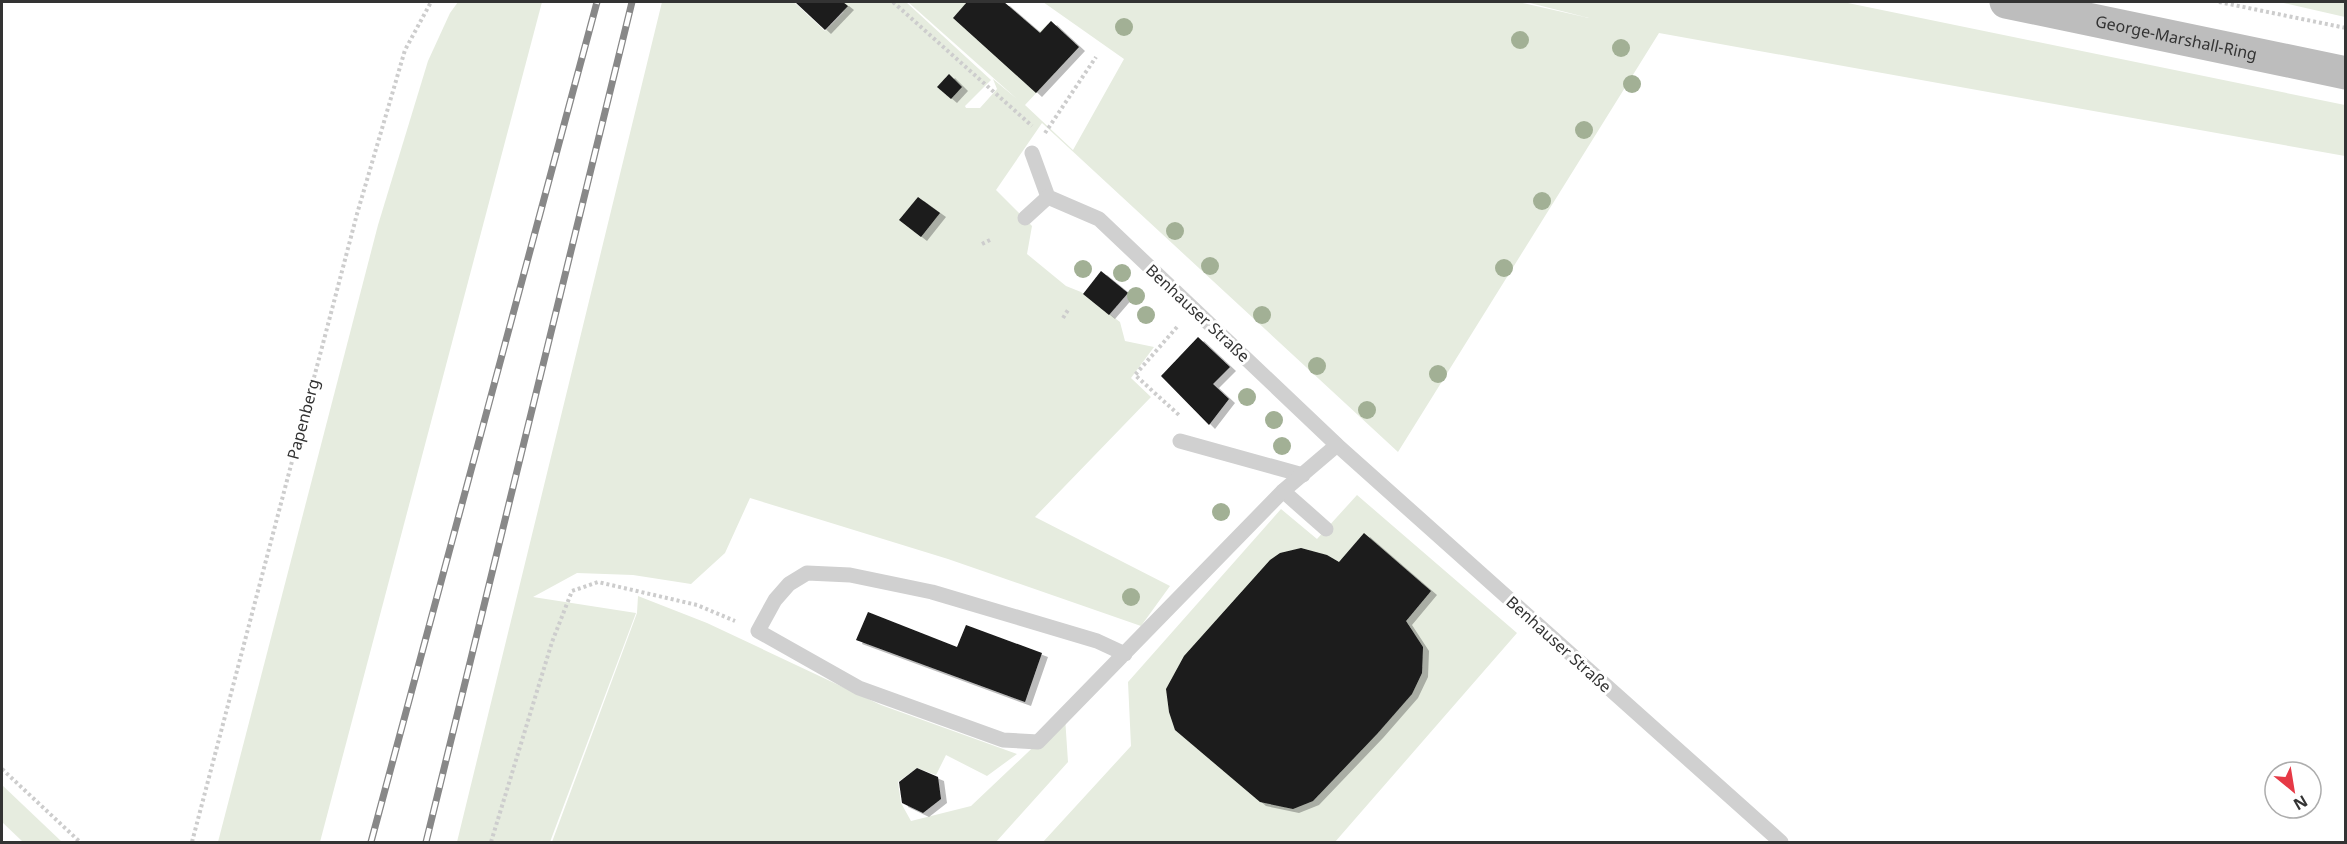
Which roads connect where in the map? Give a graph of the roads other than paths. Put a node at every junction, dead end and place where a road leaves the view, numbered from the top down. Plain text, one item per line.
1 (2006, 2) edge
2 (2346, 73) edge
3 (1032, 153) road end
4 (1048, 197) junction
5 (1025, 218) dead end
6 (1186, 443) road end
7 (1338, 445) junction
8 (1303, 475) junction
9 (1283, 491) junction
10 (1326, 529) dead end
11 (1125, 654) junction
12 (1780, 843) edge

1 - 2 main road, George-Marshall-Ring
3 - 4 lane
4 - 5 lane
4 - 7 lane, Benhauser Straße
6 - 8 lane
7 - 8 lane
7 - 12 lane, Benhauser Straße
8 - 9 lane
9 - 10 lane
9 - 11 lane
11 - 11 lane

